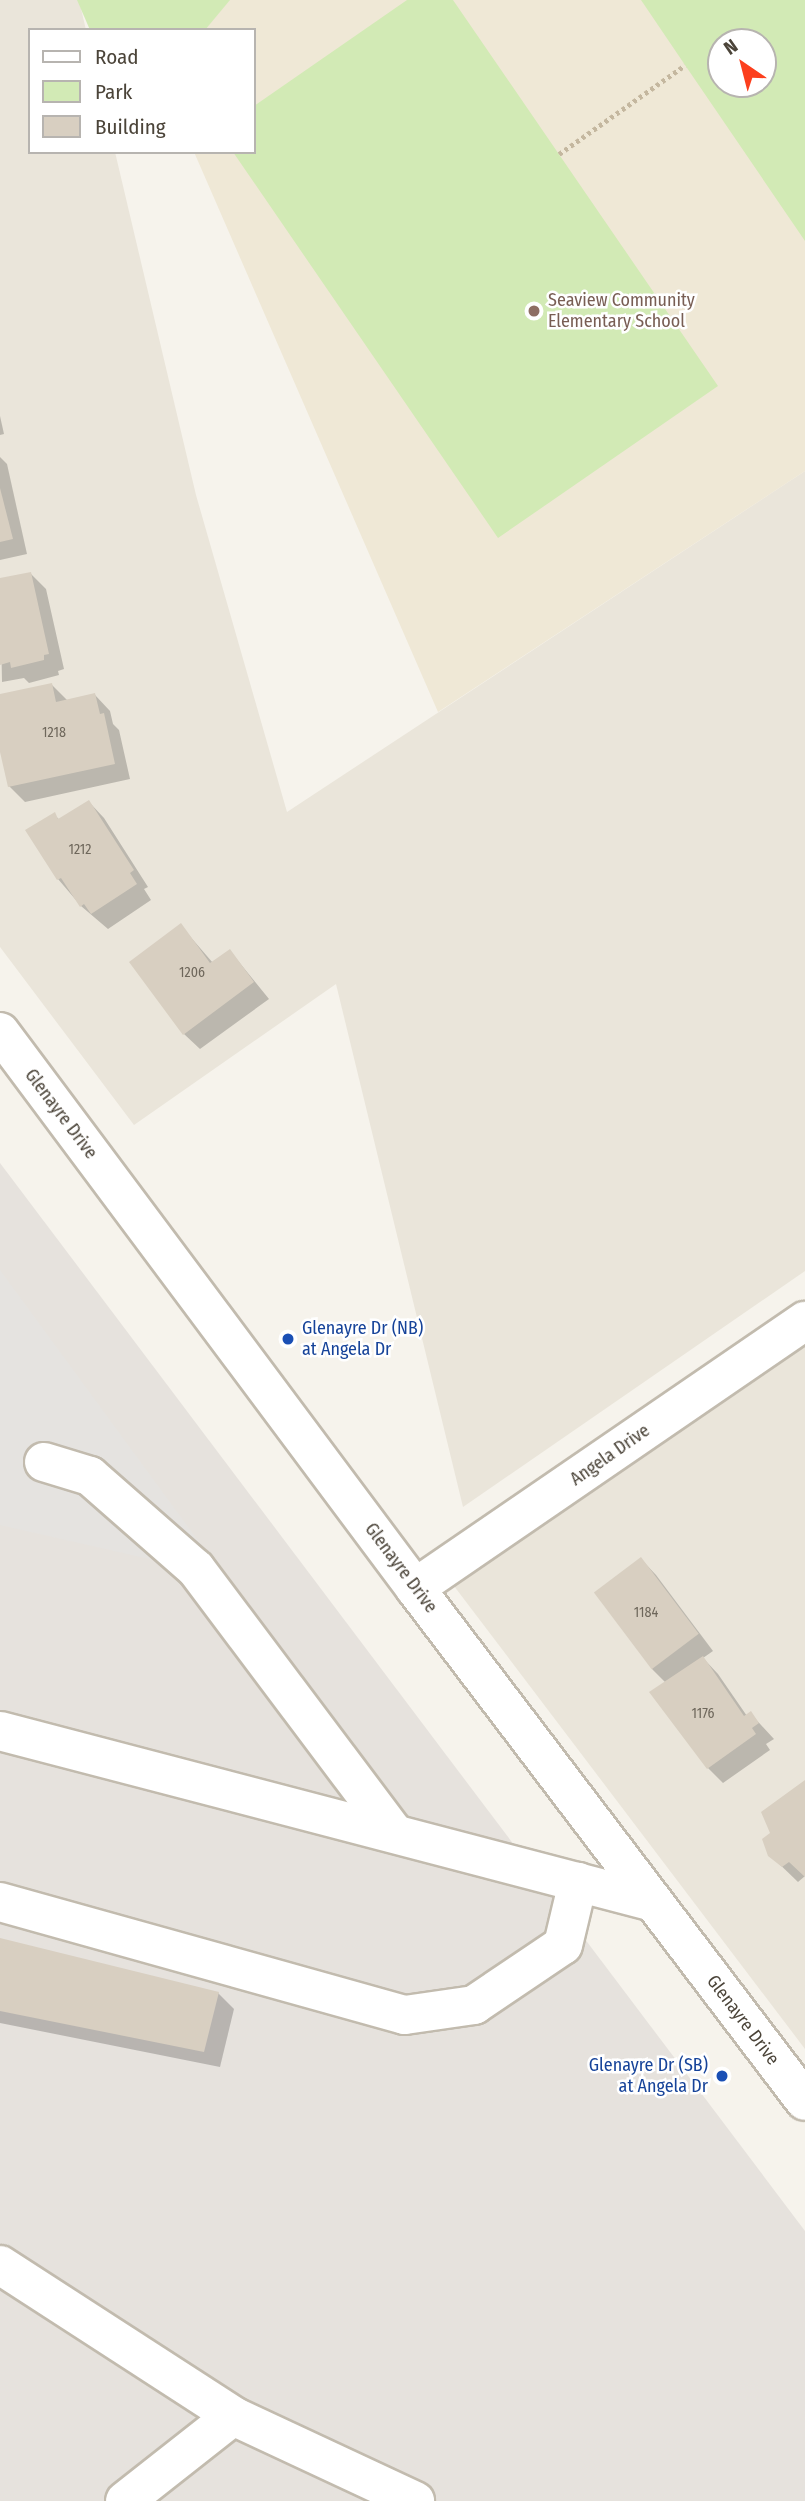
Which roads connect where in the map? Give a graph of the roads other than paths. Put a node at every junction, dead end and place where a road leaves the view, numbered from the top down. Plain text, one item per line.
1 (0, 1032) edge
2 (805, 1321) edge
3 (44, 1462) dead end
4 (415, 1588) junction
5 (0, 1731) edge
6 (394, 1833) junction
7 (578, 1882) junction
8 (0, 1902) edge
9 (653, 1902) junction
10 (805, 2101) edge
11 (0, 2265) edge
12 (233, 2416) junction
13 (125, 2501) edge
14 (415, 2501) edge

1 - 4 street, Glenayre Drive
2 - 4 street, Angela Drive
3 - 6 street
4 - 9 street, Glenayre Drive
5 - 6 street
6 - 7 street
7 - 8 street
7 - 9 street
9 - 10 street, Glenayre Drive
11 - 12 street
12 - 13 street
12 - 14 street

